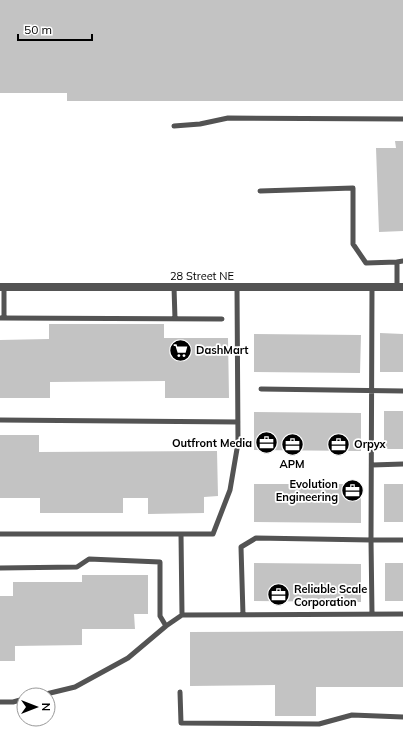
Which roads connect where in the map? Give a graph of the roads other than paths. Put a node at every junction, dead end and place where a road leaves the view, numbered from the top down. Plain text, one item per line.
1 (403, 119) edge
2 (174, 126) dead end
3 (260, 191) dead end
4 (400, 262) edge
5 (2, 287) edge
6 (174, 287) junction
7 (237, 287) junction
8 (372, 287) junction
9 (400, 287) edge
10 (2, 318) edge
11 (175, 319) junction
12 (222, 319) dead end
13 (261, 389) dead end
14 (372, 390) junction
15 (403, 390) edge
16 (0, 420) edge
17 (238, 422) junction
18 (403, 464) edge
19 (372, 465) junction
20 (0, 534) edge
21 (181, 534) junction
22 (371, 540) junction
23 (403, 540) edge
24 (0, 568) edge
25 (372, 614) junction
26 (403, 614) edge
27 (182, 615) junction
28 (243, 615) junction
29 (166, 626) junction
30 (56, 692) edge
31 (180, 692) dead end
32 (16, 701) edge
33 (0, 702) edge
34 (403, 717) edge

1 - 2 lane
3 - 4 lane
4 - 9 lane
5 - 6 street, 28 Street NE
5 - 10 lane
6 - 7 street, 28 Street NE
6 - 11 lane
7 - 8 street, 28 Street NE
7 - 17 lane
8 - 9 street, 28 Street NE
8 - 14 lane
10 - 11 lane
11 - 12 lane
13 - 14 lane
14 - 15 lane
14 - 19 lane
16 - 17 lane
17 - 21 lane
18 - 19 lane
19 - 22 lane
20 - 21 lane
21 - 27 lane
22 - 23 lane
22 - 25 lane
22 - 28 lane
24 - 29 lane
25 - 26 lane
25 - 28 lane
27 - 28 lane
27 - 29 lane
29 - 30 lane
31 - 34 lane
32 - 33 lane

